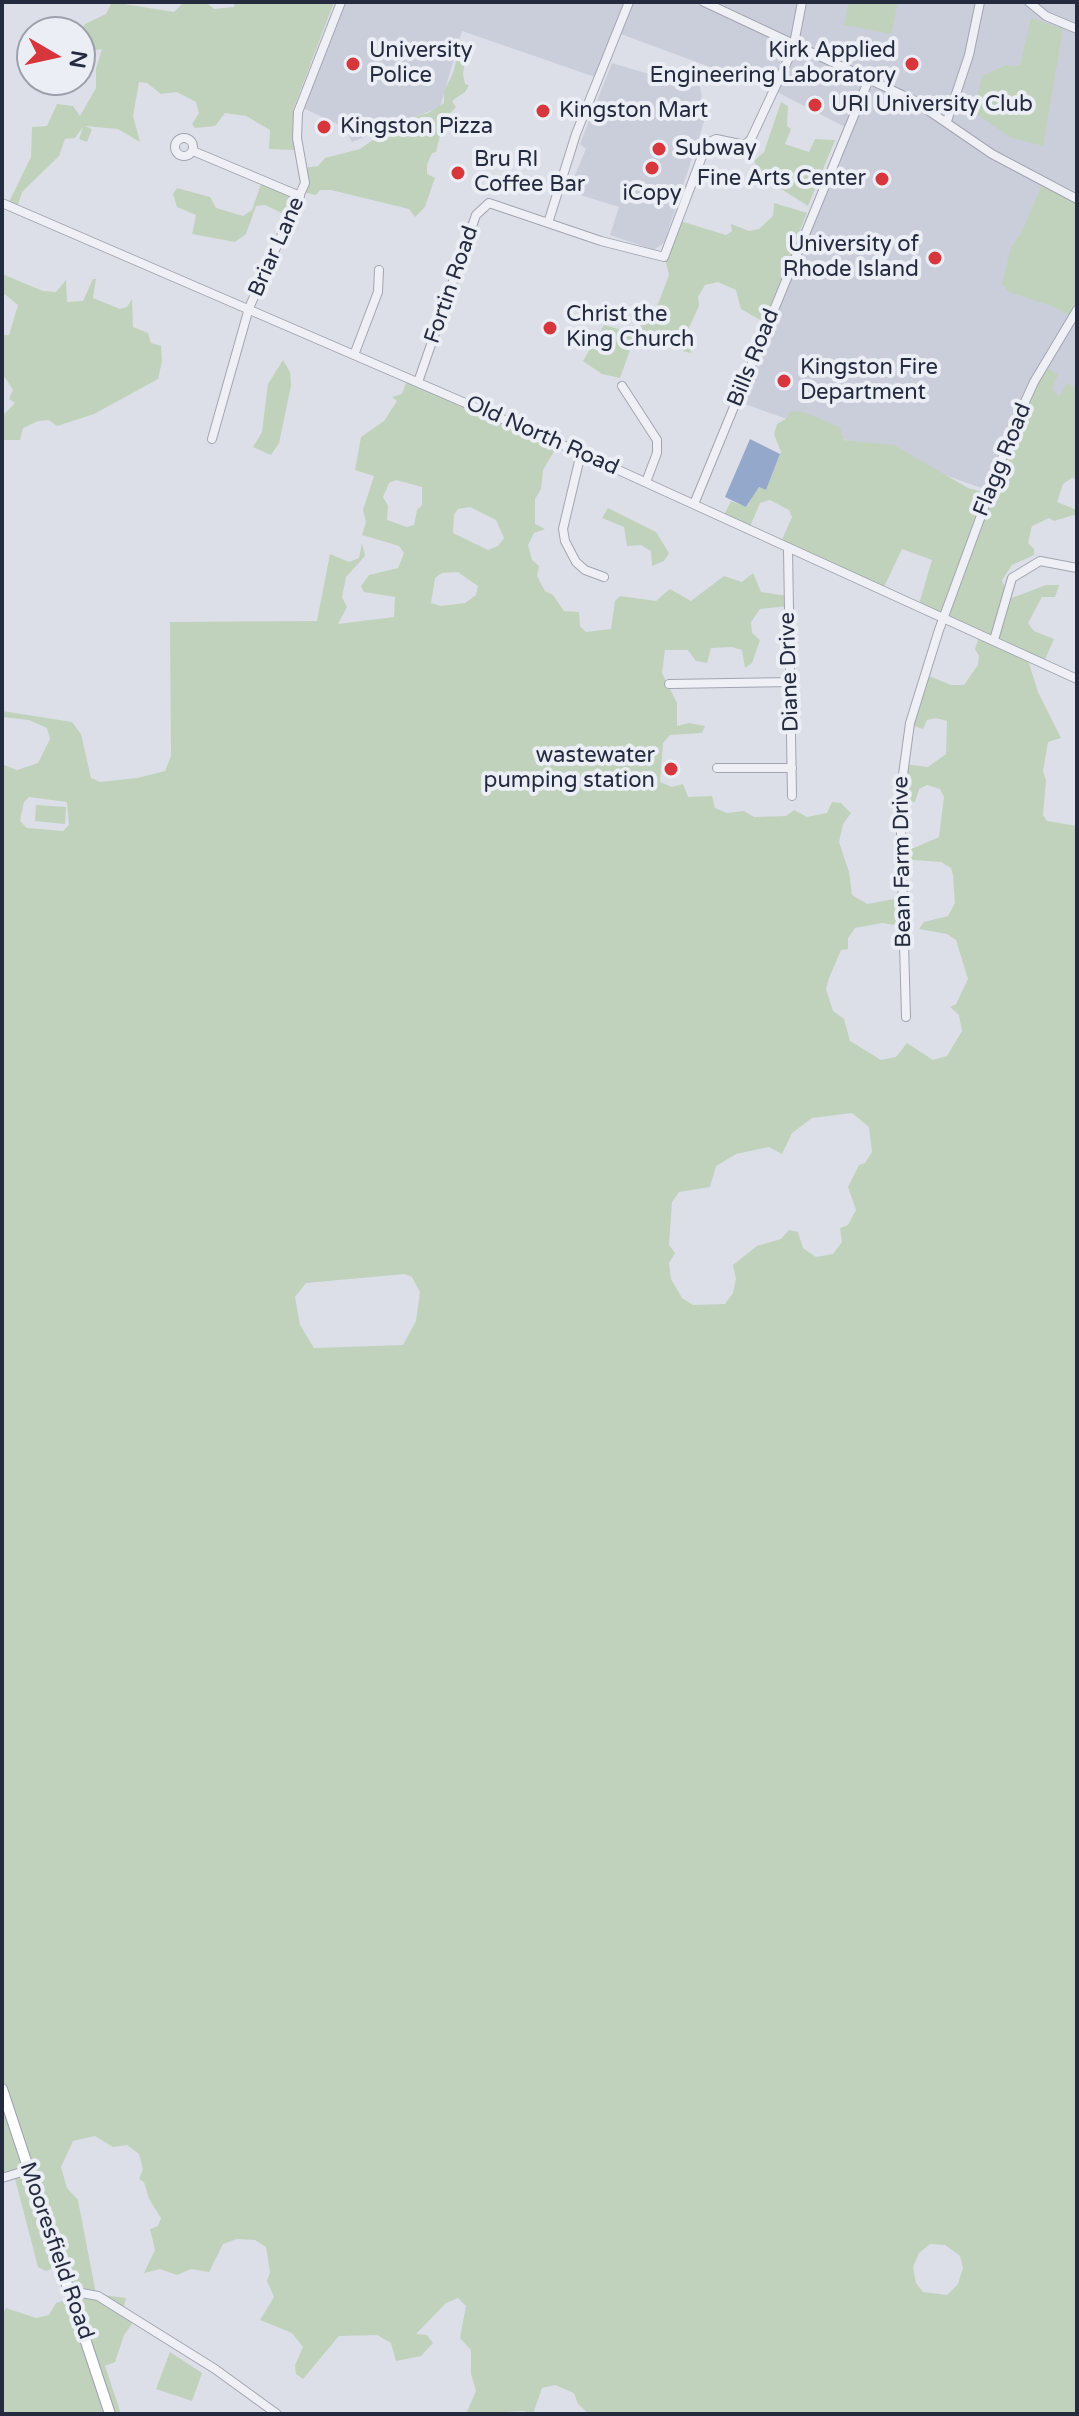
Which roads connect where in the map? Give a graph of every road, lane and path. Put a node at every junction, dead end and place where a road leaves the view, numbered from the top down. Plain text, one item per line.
1 (341, 2) edge
2 (629, 2) edge
3 (704, 2) edge
4 (802, 2) edge
5 (980, 2) edge
6 (1029, 2) edge
7 (1077, 29) edge
8 (795, 43) junction
9 (869, 79) junction
10 (947, 121) junction
11 (193, 151) dead end
12 (300, 196) junction
13 (1077, 199) edge
14 (2, 203) edge
15 (548, 223) junction
16 (379, 270) dead end
17 (249, 308) junction
18 (1077, 310) edge
19 (354, 355) junction
20 (418, 382) junction
21 (622, 386) dead end
22 (212, 439) dead end
23 (581, 453) junction
24 (646, 482) junction
25 (694, 504) junction
26 (788, 548) junction
27 (1077, 568) edge
28 (604, 577) dead end
29 (943, 617) junction
30 (994, 640) junction
31 (1077, 679) edge
32 (791, 682) junction
33 (669, 684) dead end
34 (717, 768) dead end
35 (792, 768) junction
36 (792, 796) dead end
37 (906, 1017) dead end
38 (2, 2089) edge
39 (28, 2170) junction
40 (2, 2178) edge
41 (71, 2291) junction
42 (110, 2414) edge
43 (277, 2414) edge

1 - 12 street, Briar Lane
2 - 15 street
3 - 8 street
4 - 8 street
5 - 10 street
6 - 7 street
8 - 9 street
8 - 15 street
9 - 10 street
9 - 25 street, Bills Road
10 - 13 street
11 - 12 street
12 - 17 street, Briar Lane
14 - 17 street, Old North Road
15 - 20 street, Fortin Road
16 - 19 street
17 - 19 street, Old North Road
17 - 22 street, Briar Lane
18 - 29 street, Flagg Road
19 - 20 street, Old North Road
20 - 23 street, Old North Road
21 - 24 street
23 - 24 street, Old North Road
23 - 28 street
24 - 25 street, Old North Road
25 - 26 street, Old North Road
26 - 29 street, Old North Road
26 - 32 street, Diane Drive
27 - 30 street
29 - 30 street, Old North Road
29 - 37 street, Bean Farm Drive
30 - 31 street, Old North Road
32 - 33 street
32 - 35 street, Diane Drive
34 - 35 street
35 - 36 street, Diane Drive
38 - 39 main road, Mooresfield Road
39 - 40 street
39 - 41 main road, Mooresfield Road
41 - 42 main road, Mooresfield Road
41 - 43 street

